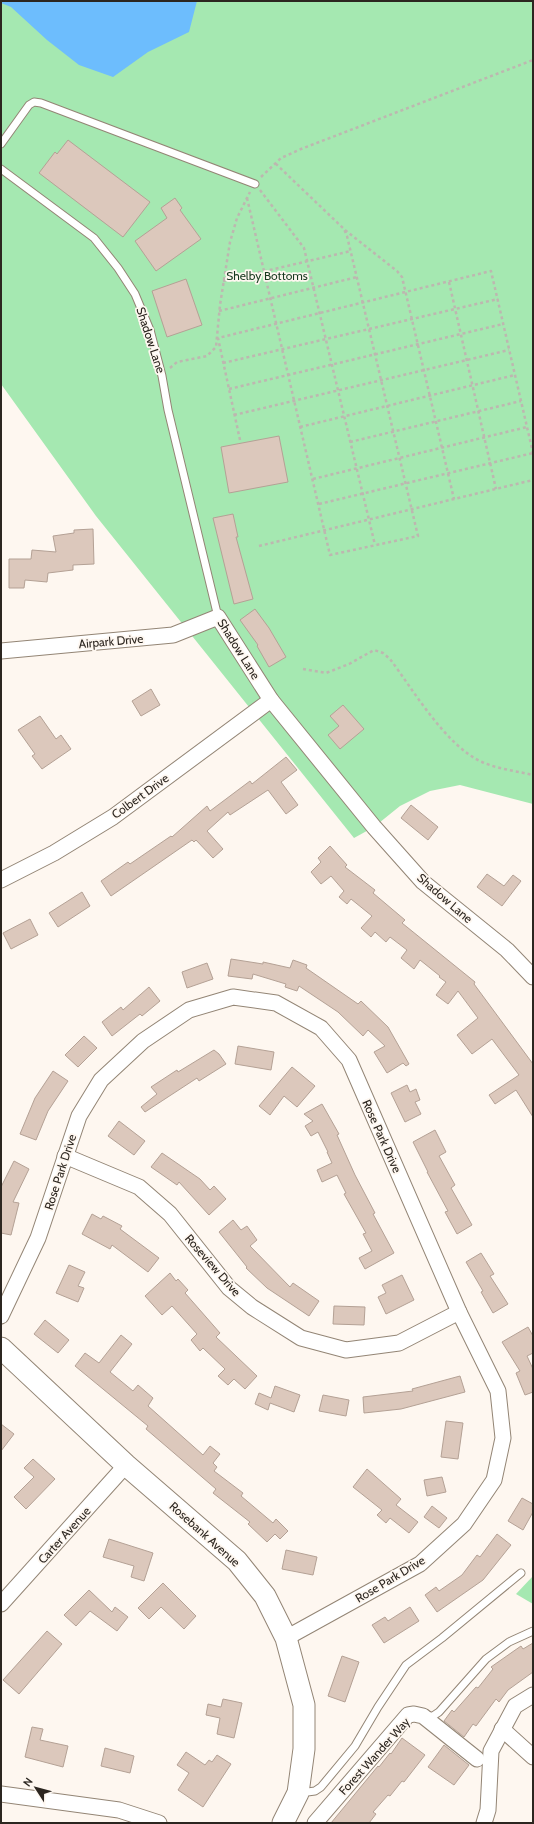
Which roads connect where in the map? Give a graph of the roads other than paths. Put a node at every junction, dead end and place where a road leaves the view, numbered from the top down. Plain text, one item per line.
1 (1, 144) edge
2 (1, 169) edge
3 (255, 184) road end
4 (218, 617) junction
5 (1, 651) edge
6 (271, 700) junction
7 (1, 880) edge
8 (533, 976) edge
9 (65, 1156) junction
10 (459, 1312) junction
11 (1, 1316) edge
12 (1, 1348) edge
13 (126, 1465) junction
14 (521, 1573) dead end
15 (1, 1604) edge
16 (533, 1631) edge
17 (286, 1638) junction
18 (533, 1695) edge
19 (423, 1716) junction
20 (502, 1729) junction
21 (533, 1757) edge
22 (477, 1759) dead end
23 (298, 1793) junction
24 (1, 1794) edge
25 (159, 1823) edge
26 (283, 1823) edge
27 (315, 1823) edge
28 (484, 1823) edge

1 - 3 lane
2 - 4 lane, Shadow Lane
4 - 5 street, Airpark Drive
4 - 6 street, Shadow Lane
6 - 7 street, Colbert Drive
6 - 8 street, Shadow Lane
9 - 10 street, Roseview Drive
9 - 10 street, Rose Park Drive
9 - 11 street, Rose Park Drive
10 - 17 street, Rose Park Drive
12 - 13 street, Rosebank Avenue
13 - 15 street, Carter Avenue
13 - 17 street, Rosebank Avenue
14 - 23 lane
16 - 19 lane
17 - 23 street, Rosebank Avenue
18 - 20 street
19 - 22 street, Forest Wander Way
19 - 27 street, Forest Wander Way
20 - 21 street
20 - 28 street
23 - 26 street, Rosebank Avenue
24 - 25 street

